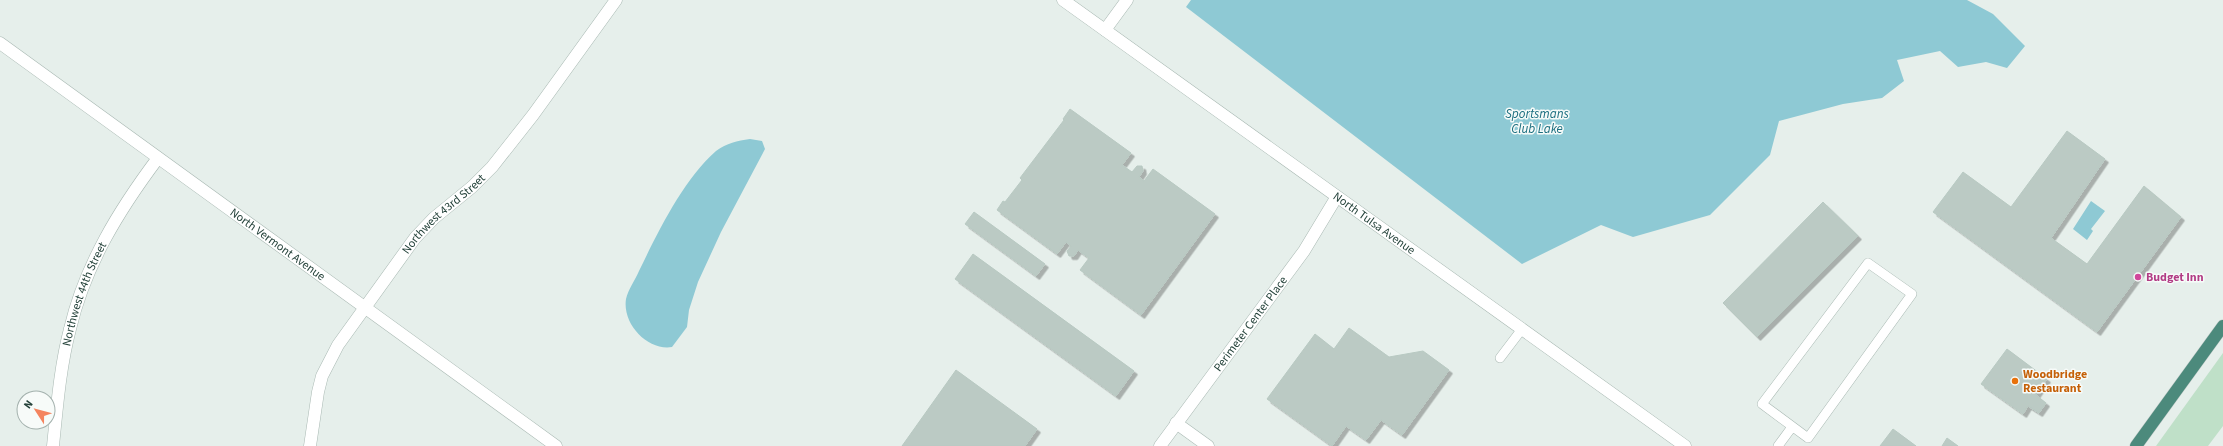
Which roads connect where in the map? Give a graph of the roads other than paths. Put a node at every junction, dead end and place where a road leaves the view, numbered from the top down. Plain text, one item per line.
1 (616, 0) edge
2 (1063, 0) edge
3 (1127, 0) edge
4 (1105, 30) junction
5 (0, 42) edge
6 (158, 158) junction
7 (1336, 198) junction
8 (365, 307) junction
9 (2223, 326) edge
10 (1522, 329) junction
11 (1500, 358) dead end
12 (1176, 423) junction
13 (1792, 427) junction
14 (53, 446) edge
15 (310, 446) edge
16 (556, 446) edge
17 (1160, 446) edge
18 (1208, 446) edge
19 (1685, 446) edge
20 (1778, 446) edge
21 (2136, 446) edge

1 - 8 street, Northwest 43rd Street
2 - 4 street, North Tulsa Avenue
3 - 4 street
4 - 7 street, North Tulsa Avenue
5 - 6 street, North Vermont Avenue
6 - 8 street, North Vermont Avenue
6 - 14 street, Northwest 44th Street
7 - 10 street, North Tulsa Avenue
7 - 12 street, Perimeter Center Place
8 - 15 street, Northwest 43rd Street
8 - 16 street, North Vermont Avenue
9 - 21 highway
10 - 11 lane
10 - 19 street, North Tulsa Avenue
12 - 17 street, Perimeter Center Place
12 - 18 street
13 - 13 lane
13 - 20 lane

